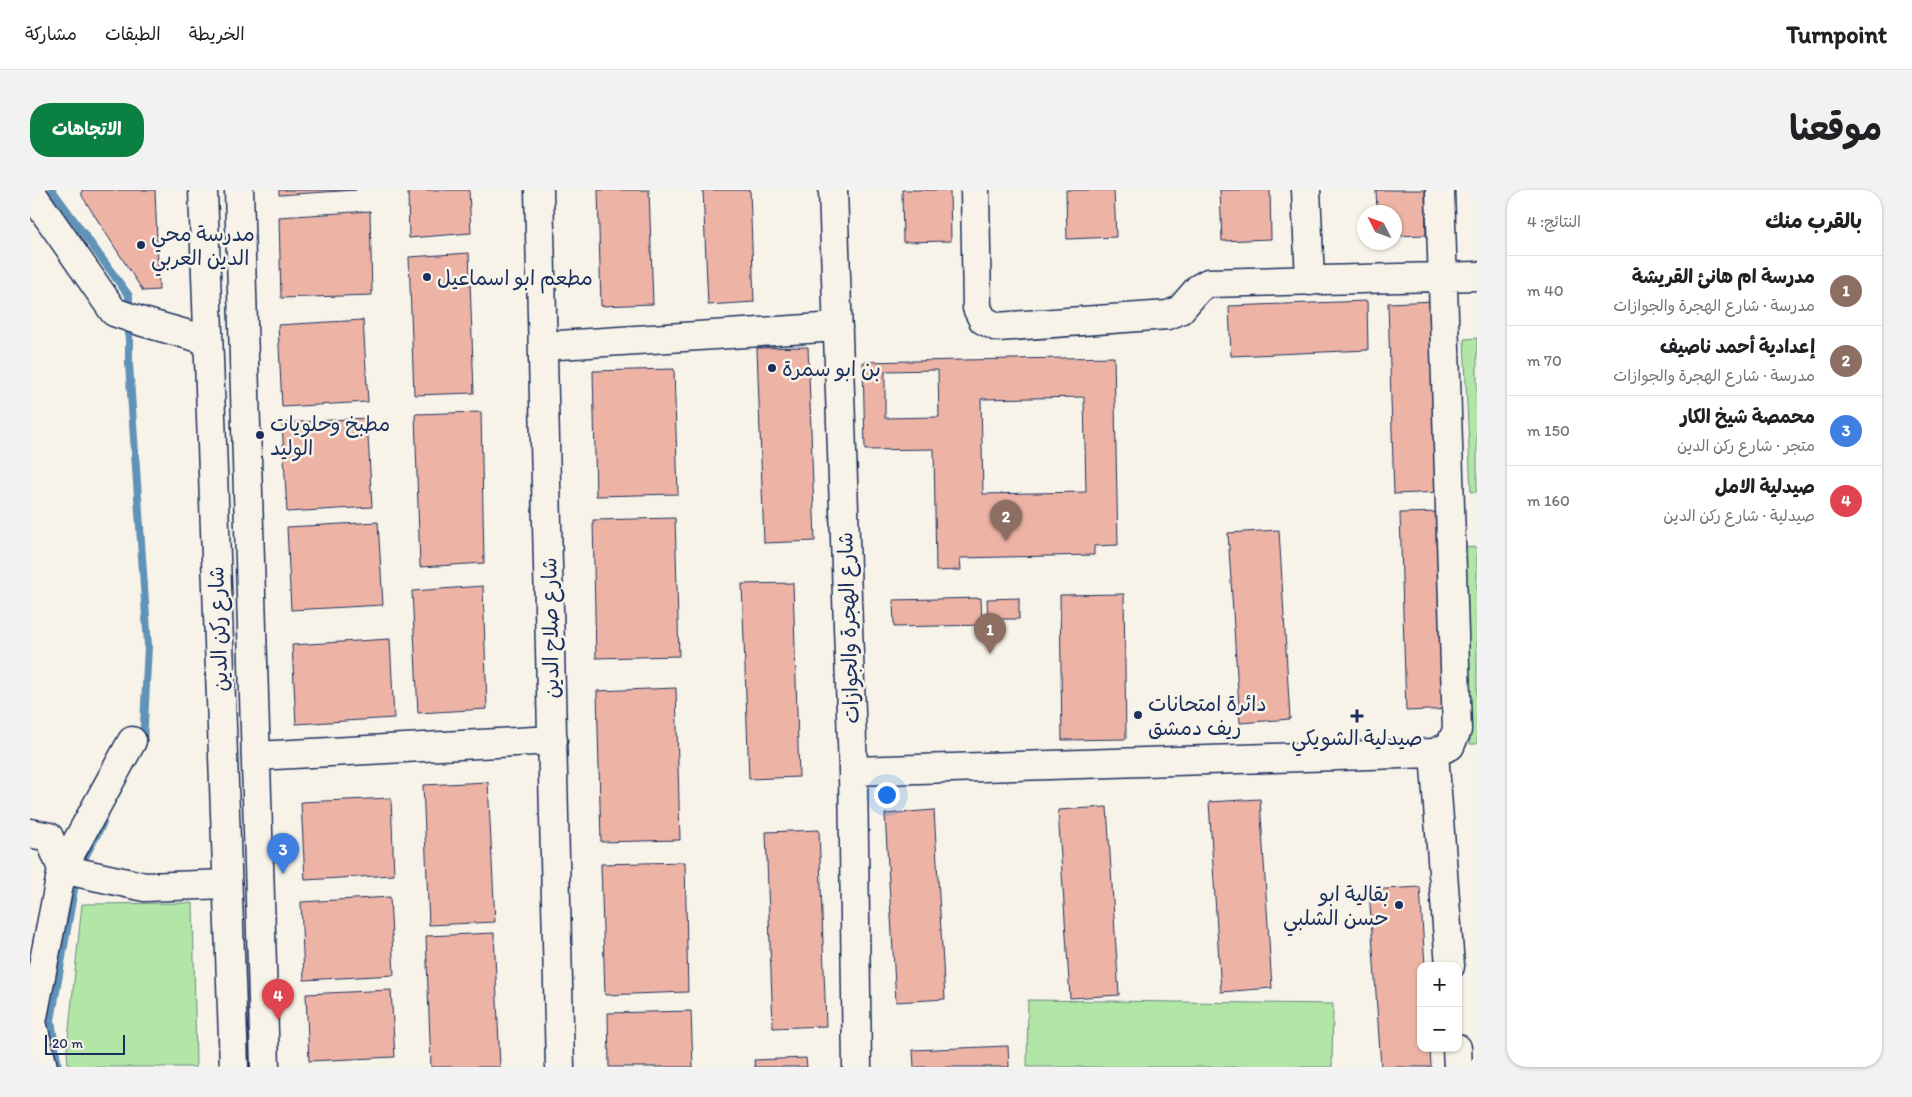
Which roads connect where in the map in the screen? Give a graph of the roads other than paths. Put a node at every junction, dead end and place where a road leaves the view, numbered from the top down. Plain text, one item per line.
1 (30, 190) edge
2 (202, 190) edge
3 (239, 190) edge
4 (539, 190) edge
5 (833, 190) edge
6 (975, 190) edge
7 (1306, 190) edge
8 (1440, 190) edge
9 (1477, 276) edge
10 (1443, 277) junction
11 (1310, 281) junction
12 (838, 327) junction
13 (208, 340) junction
14 (543, 346) junction
15 (553, 740) junction
16 (132, 741) dead end
17 (1434, 753) junction
18 (256, 756) junction
19 (853, 771) junction
20 (30, 833) edge
21 (62, 869) junction
22 (227, 884) junction
23 (1450, 962) edge
24 (1457, 1052) edge
25 (43, 1067) edge
26 (234, 1067) edge
27 (265, 1067) edge
28 (560, 1067) edge
29 (857, 1067) edge
30 (1458, 1067) edge

1 - 13 street
2 - 13 street, شارع ركن الدين
3 - 18 street, شارع ركن الدين
4 - 14 street, شارع صلاح الدين
5 - 12 street, شارع الهجرة والجوازات
6 - 11 street
7 - 11 street
8 - 10 street
9 - 10 street
10 - 11 street
10 - 17 street
12 - 14 street
12 - 19 street, شارع الهجرة والجوازات
13 - 22 street, شارع ركن الدين
14 - 15 street, شارع صلاح الدين
15 - 18 street
15 - 28 street, شارع صلاح الدين
16 - 21 street
17 - 19 street
17 - 23 street
18 - 27 street, شارع ركن الدين
19 - 29 street, شارع الهجرة والجوازات
20 - 21 street
21 - 22 street
21 - 25 street
22 - 26 street, شارع ركن الدين
24 - 30 street

